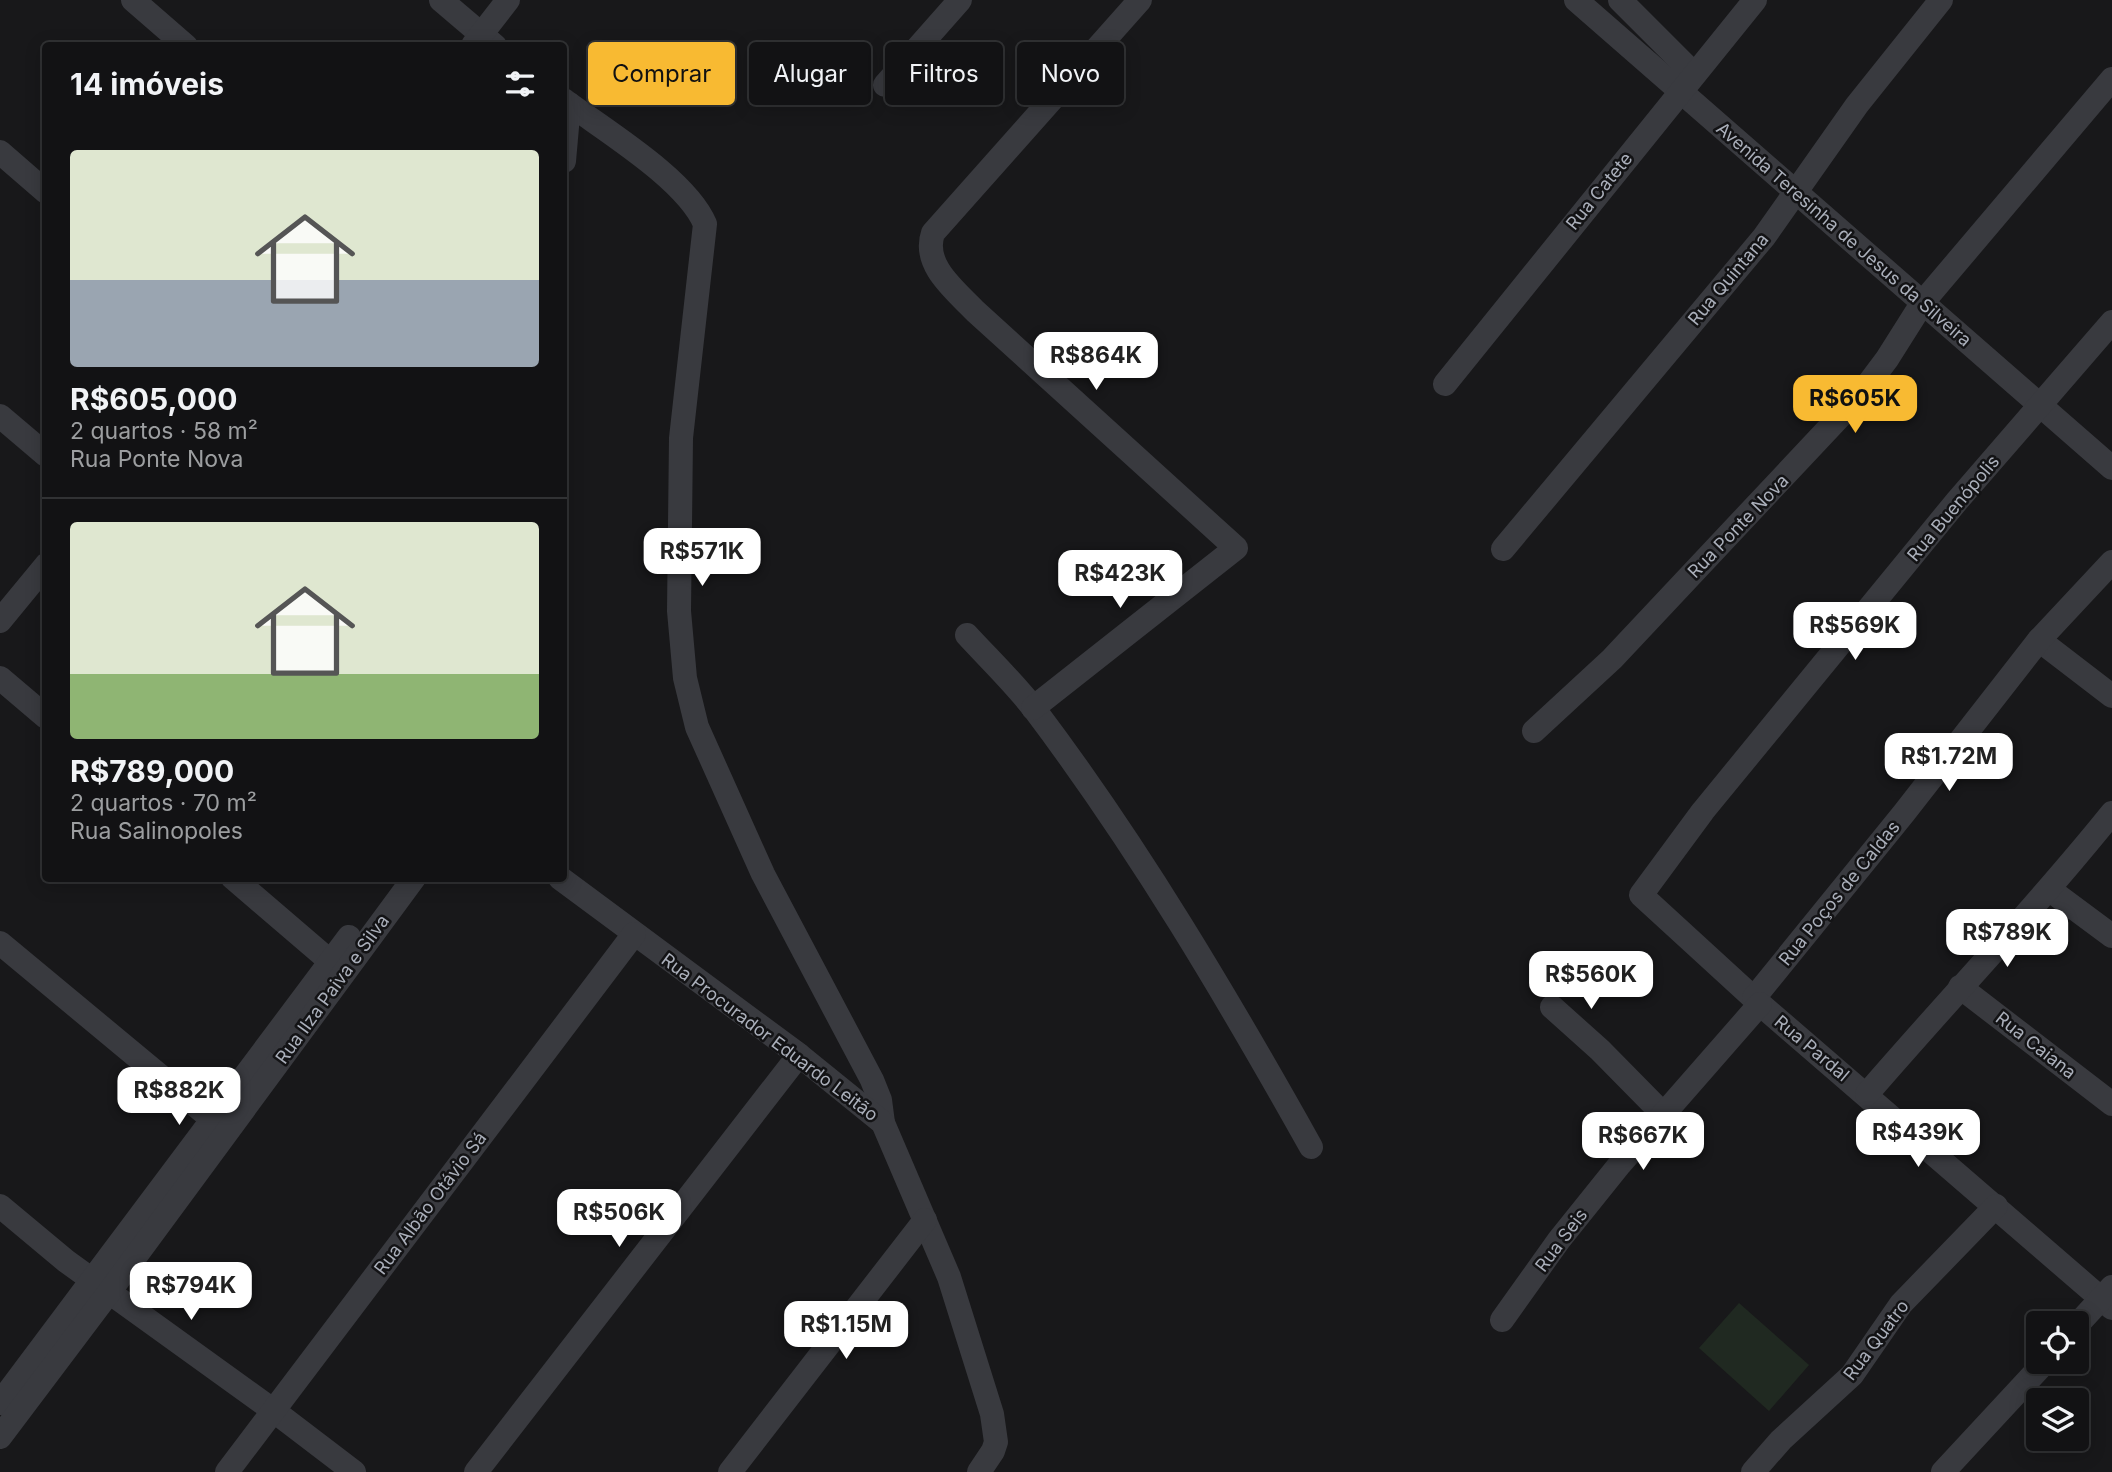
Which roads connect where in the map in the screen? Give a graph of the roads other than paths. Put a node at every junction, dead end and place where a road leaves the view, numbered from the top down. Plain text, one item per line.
1 (133, 0) edge
2 (441, 0) edge
3 (508, 0) edge
4 (960, 0) edge
5 (1140, 0) edge
6 (1576, 0) edge
7 (1620, 0) edge
8 (1755, 0) edge
9 (1941, 0) edge
10 (181, 42) edge
11 (483, 42) edge
12 (923, 42) edge
13 (2112, 79) edge
14 (1687, 83) junction
15 (567, 103) edge
16 (0, 152) edge
17 (42, 189) edge
18 (1795, 192) junction
19 (1923, 302) junction
20 (2112, 323) edge
21 (1445, 384) dead end
22 (2040, 405) junction
23 (0, 416) edge
24 (42, 452) edge
25 (2112, 468) edge
26 (1503, 549) dead end
27 (2112, 562) edge
28 (42, 570) edge
29 (0, 621) edge
30 (967, 635) dead end
31 (2039, 640) junction
32 (0, 678) edge
33 (2112, 696) edge
34 (1034, 708) junction
35 (42, 714) edge
36 (1534, 731) dead end
37 (2112, 813) edge
38 (238, 882) edge
39 (391, 882) edge
40 (411, 882) edge
41 (565, 882) edge
42 (2050, 890) junction
43 (1641, 895) joint
44 (634, 934) junction
45 (2112, 936) edge
46 (0, 943) edge
47 (338, 967) junction
48 (1960, 987) junction
49 (1757, 1001) junction
50 (1552, 1007) dead end
51 (799, 1055) junction
52 (1867, 1094) junction
53 (2112, 1104) edge
54 (1664, 1115) junction
55 (883, 1124) junction
56 (220, 1126) junction
57 (1311, 1147) dead end
58 (0, 1206) edge
59 (1996, 1206) junction
60 (925, 1220) junction
61 (102, 1285) junction
62 (2109, 1298) edge
63 (2089, 1315) edge
64 (1502, 1320) dead end
65 (2034, 1374) edge
66 (0, 1403) edge
67 (274, 1411) junction
68 (0, 1437) edge
69 (227, 1472) edge
70 (354, 1472) edge
71 (476, 1472) edge
72 (730, 1472) edge
73 (979, 1472) edge
74 (1754, 1472) edge
75 (1943, 1472) edge

1 - 10 street
2 - 11 street
3 - 11 street
4 - 12 street
5 - 34 street
6 - 14 street, Avenida Teresinha de Jesus da Silveira
7 - 14 street
8 - 14 street, Rua Catete
9 - 18 street, Rua Quintana
13 - 19 street, Rua Ponte Nova
14 - 18 street, Avenida Teresinha de Jesus da Silveira
14 - 21 street, Rua Catete
15 - 55 street
16 - 17 street
18 - 19 street, Avenida Teresinha de Jesus da Silveira
18 - 26 street, Rua Quintana
19 - 22 street, Avenida Teresinha de Jesus da Silveira
19 - 36 street, Rua Ponte Nova
20 - 22 street, Rua Buenópolis
22 - 25 street, Avenida Teresinha de Jesus da Silveira
22 - 43 street, Rua Buenópolis
23 - 24 street
27 - 31 street, Rua Poços de Caldas
28 - 29 street
30 - 34 street
31 - 33 street
31 - 49 street, Rua Poços de Caldas
32 - 35 street
34 - 57 street
37 - 42 street
38 - 47 street
39 - 47 street, Rua Ilza Paiva e Silva
40 - 47 street, Rua Ilza Paiva e Silva
41 - 44 street, Rua Procurador Eduardo Leitão
42 - 45 street
42 - 48 street
43 - 49 street, Rua Pardal
44 - 51 street, Rua Procurador Eduardo Leitão
44 - 67 street, Rua Albão Otávio Sá
46 - 56 street
47 - 56 street, Rua Ilza Paiva e Silva
48 - 52 street
48 - 53 street, Rua Caiana
49 - 52 street, Rua Pardal
49 - 54 street, Rua Seis
50 - 54 street
51 - 55 street, Rua Procurador Eduardo Leitão
51 - 71 street
52 - 59 street, Rua Pardal
54 - 64 street, Rua Seis
55 - 60 street, Rua Procurador Eduardo Leitão
56 - 61 street, Rua Ilza Paiva e Silva
58 - 61 street
59 - 62 street, Rua Pardal
59 - 74 street, Rua Quatro
60 - 72 street
60 - 73 street, Rua Procurador Eduardo Leitão
61 - 66 street, Rua Ilza Paiva e Silva
61 - 67 street
61 - 68 street, Rua Ilza Paiva e Silva
62 - 63 street
65 - 75 street
67 - 69 street, Rua Albão Otávio Sá
67 - 70 street

